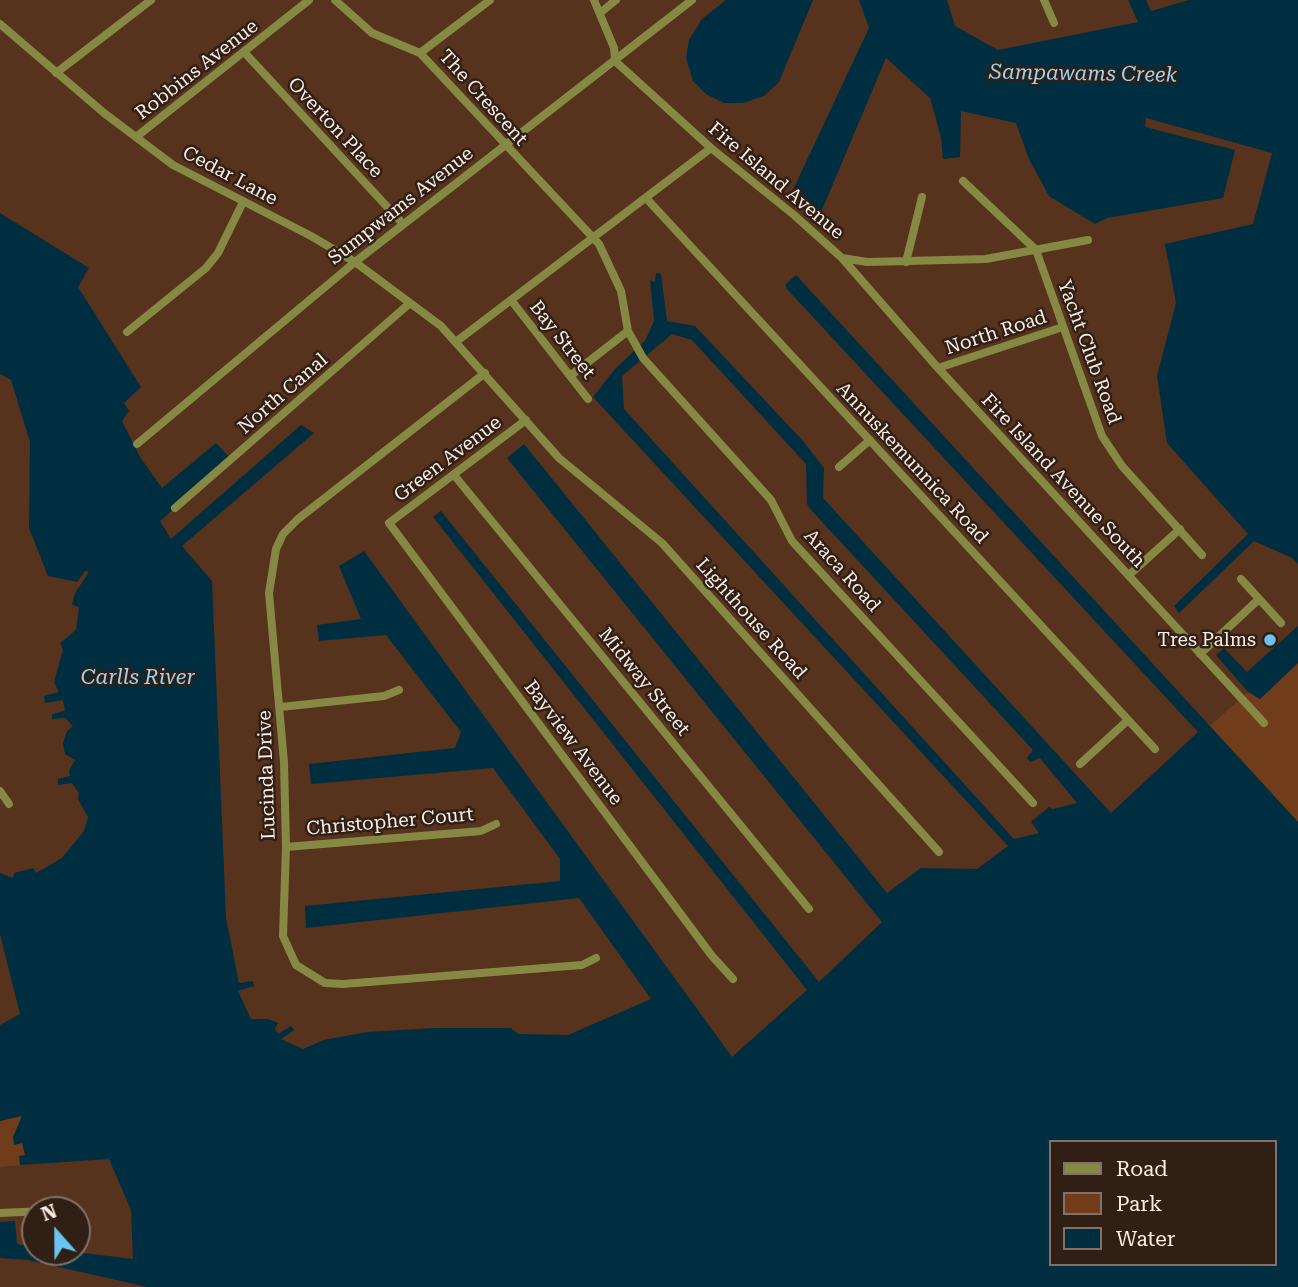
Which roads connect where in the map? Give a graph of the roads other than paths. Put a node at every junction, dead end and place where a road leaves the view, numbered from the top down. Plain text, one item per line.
1 (151, 0) edge
2 (309, 0) edge
3 (335, 0) edge
4 (490, 0) edge
5 (594, 0) edge
6 (616, 0) edge
7 (692, 0) edge
8 (1044, 0) edge
9 (600, 13) junction
10 (1054, 23) dead end
11 (0, 24) edge
12 (420, 52) junction
13 (245, 53) junction
14 (615, 61) junction
15 (56, 73) junction
16 (136, 137) junction
17 (505, 146) junction
18 (711, 148) junction
19 (963, 181) dead end
20 (922, 197) dead end
21 (646, 198) junction
22 (243, 202) junction
23 (403, 224) junction
24 (592, 239) junction
25 (1088, 240) dead end
26 (1036, 250) junction
27 (842, 258) junction
28 (355, 262) junction
29 (906, 262) junction
30 (511, 300) junction
31 (410, 303) junction
32 (1063, 327) junction
33 (628, 331) junction
34 (127, 332) dead end
35 (457, 341) junction
36 (938, 368) junction
37 (485, 373) junction
38 (570, 376) junction
39 (588, 399) dead end
40 (526, 421) junction
41 (870, 440) junction
42 (137, 444) dead end
43 (839, 467) dead end
44 (454, 475) junction
45 (175, 508) dead end
46 (389, 523) joint
47 (1180, 529) junction
48 (1202, 555) dead end
49 (1129, 575) junction
50 (1241, 579) dead end
51 (1259, 598) junction
52 (1281, 623) dead end
53 (1200, 654) junction
54 (399, 690) dead end
55 (281, 706) junction
56 (1127, 721) junction
57 (1264, 723) dead end
58 (1155, 749) dead end
59 (1080, 764) dead end
60 (0, 792) edge
61 (1033, 803) dead end
62 (9, 804) dead end
63 (496, 824) dead end
64 (286, 847) junction
65 (939, 852) dead end
66 (809, 909) dead end
67 (596, 958) dead end
68 (733, 979) dead end
69 (21, 1212) edge
70 (0, 1213) edge

1 - 15 street
2 - 13 street, Robbins Avenue
3 - 12 street, The Crescent
4 - 12 street
5 - 9 street
6 - 9 street
7 - 14 street, Sumpwams Avenue
8 - 10 street
9 - 14 street
11 - 15 street, Cedar Lane
12 - 17 street, The Crescent
13 - 16 street, Robbins Avenue
13 - 23 street, Overton Place
14 - 17 street, Sumpwams Avenue
14 - 18 street, Fire Island Avenue
15 - 16 street, Cedar Lane
16 - 22 street, Cedar Lane
17 - 23 street, Sumpwams Avenue
17 - 24 street, The Crescent
18 - 21 street
18 - 27 street, Fire Island Avenue
19 - 26 street
20 - 29 street
21 - 24 street
21 - 41 street, Annuskemunnica Road
22 - 28 street, Cedar Lane
22 - 34 street
23 - 28 street, Sumpwams Avenue
24 - 30 street
24 - 33 street, Araca Road
25 - 26 street, Fire Island Avenue
26 - 29 street, Fire Island Avenue
26 - 32 street, Yacht Club Road
27 - 29 street, Fire Island Avenue
27 - 36 street, Fire Island Avenue South
28 - 31 street, Cedar Lane
28 - 42 street, Sumpwams Avenue
30 - 35 street
30 - 38 street, Bay Street
31 - 35 street, Cedar Lane
31 - 45 street, North Canal
32 - 36 street, North Road
32 - 47 street, Yacht Club Road
33 - 38 street
33 - 61 street, Araca Road
35 - 37 street, Cedar Lane
36 - 49 street, Fire Island Avenue South
37 - 40 street, Cedar Lane
37 - 55 street, Lucinda Drive
38 - 39 street, Bay Street
40 - 44 street, Green Avenue
40 - 65 street, Lighthouse Road
41 - 43 street
41 - 56 street, Annuskemunnica Road
44 - 46 street, Green Avenue
44 - 66 street, Midway Street
46 - 68 street, Bayview Avenue
47 - 48 street, Yacht Club Road
47 - 49 street
49 - 53 street, Fire Island Avenue South
50 - 51 street
51 - 52 street
51 - 53 street
53 - 57 street, Fire Island Avenue South
54 - 55 street
55 - 64 street, Lucinda Drive
56 - 58 street, Annuskemunnica Road
56 - 59 street
60 - 62 street
63 - 64 street, Christopher Court
64 - 67 street, Lucinda Drive
69 - 70 street

